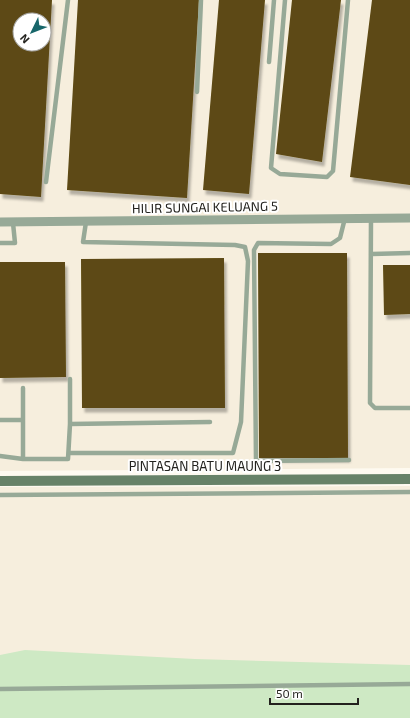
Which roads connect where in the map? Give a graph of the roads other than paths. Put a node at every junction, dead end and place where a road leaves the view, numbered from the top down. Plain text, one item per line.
1 (68, 0) edge
2 (201, 0) edge
3 (274, 0) edge
4 (285, 0) edge
5 (348, 0) edge
6 (269, 62) dead end
7 (197, 92) dead end
8 (46, 182) dead end
9 (345, 218) junction
10 (371, 218) junction
11 (410, 218) edge
12 (0, 222) edge
13 (86, 222) junction
14 (13, 223) junction
15 (0, 243) edge
16 (410, 253) edge
17 (372, 254) junction
18 (70, 380) dead end
19 (22, 388) dead end
20 (410, 408) edge
21 (0, 420) edge
22 (23, 420) junction
23 (210, 422) dead end
24 (70, 424) junction
25 (68, 453) junction
26 (0, 456) edge
27 (23, 459) junction
28 (350, 460) dead end
29 (410, 478) edge
30 (0, 481) edge
31 (410, 492) edge
32 (0, 495) edge
33 (410, 684) edge
34 (0, 689) edge

1 - 8 lane
2 - 7 lane
3 - 6 lane
4 - 5 lane
9 - 10 street, HILIR SUNGAI KELUANG 5
9 - 13 street, HILIR SUNGAI KELUANG 5
9 - 28 lane
10 - 11 street, HILIR SUNGAI KELUANG 5
10 - 17 lane
12 - 14 street, HILIR SUNGAI KELUANG 5
13 - 14 street, HILIR SUNGAI KELUANG 5
13 - 25 lane
14 - 15 lane
16 - 17 lane
17 - 20 lane
18 - 24 lane
19 - 22 lane
21 - 22 lane
22 - 27 lane
23 - 24 lane
24 - 25 lane
25 - 27 lane
26 - 27 lane
29 - 30 street, PINTASAN BATU MAUNG 3
31 - 32 lane
33 - 34 lane

